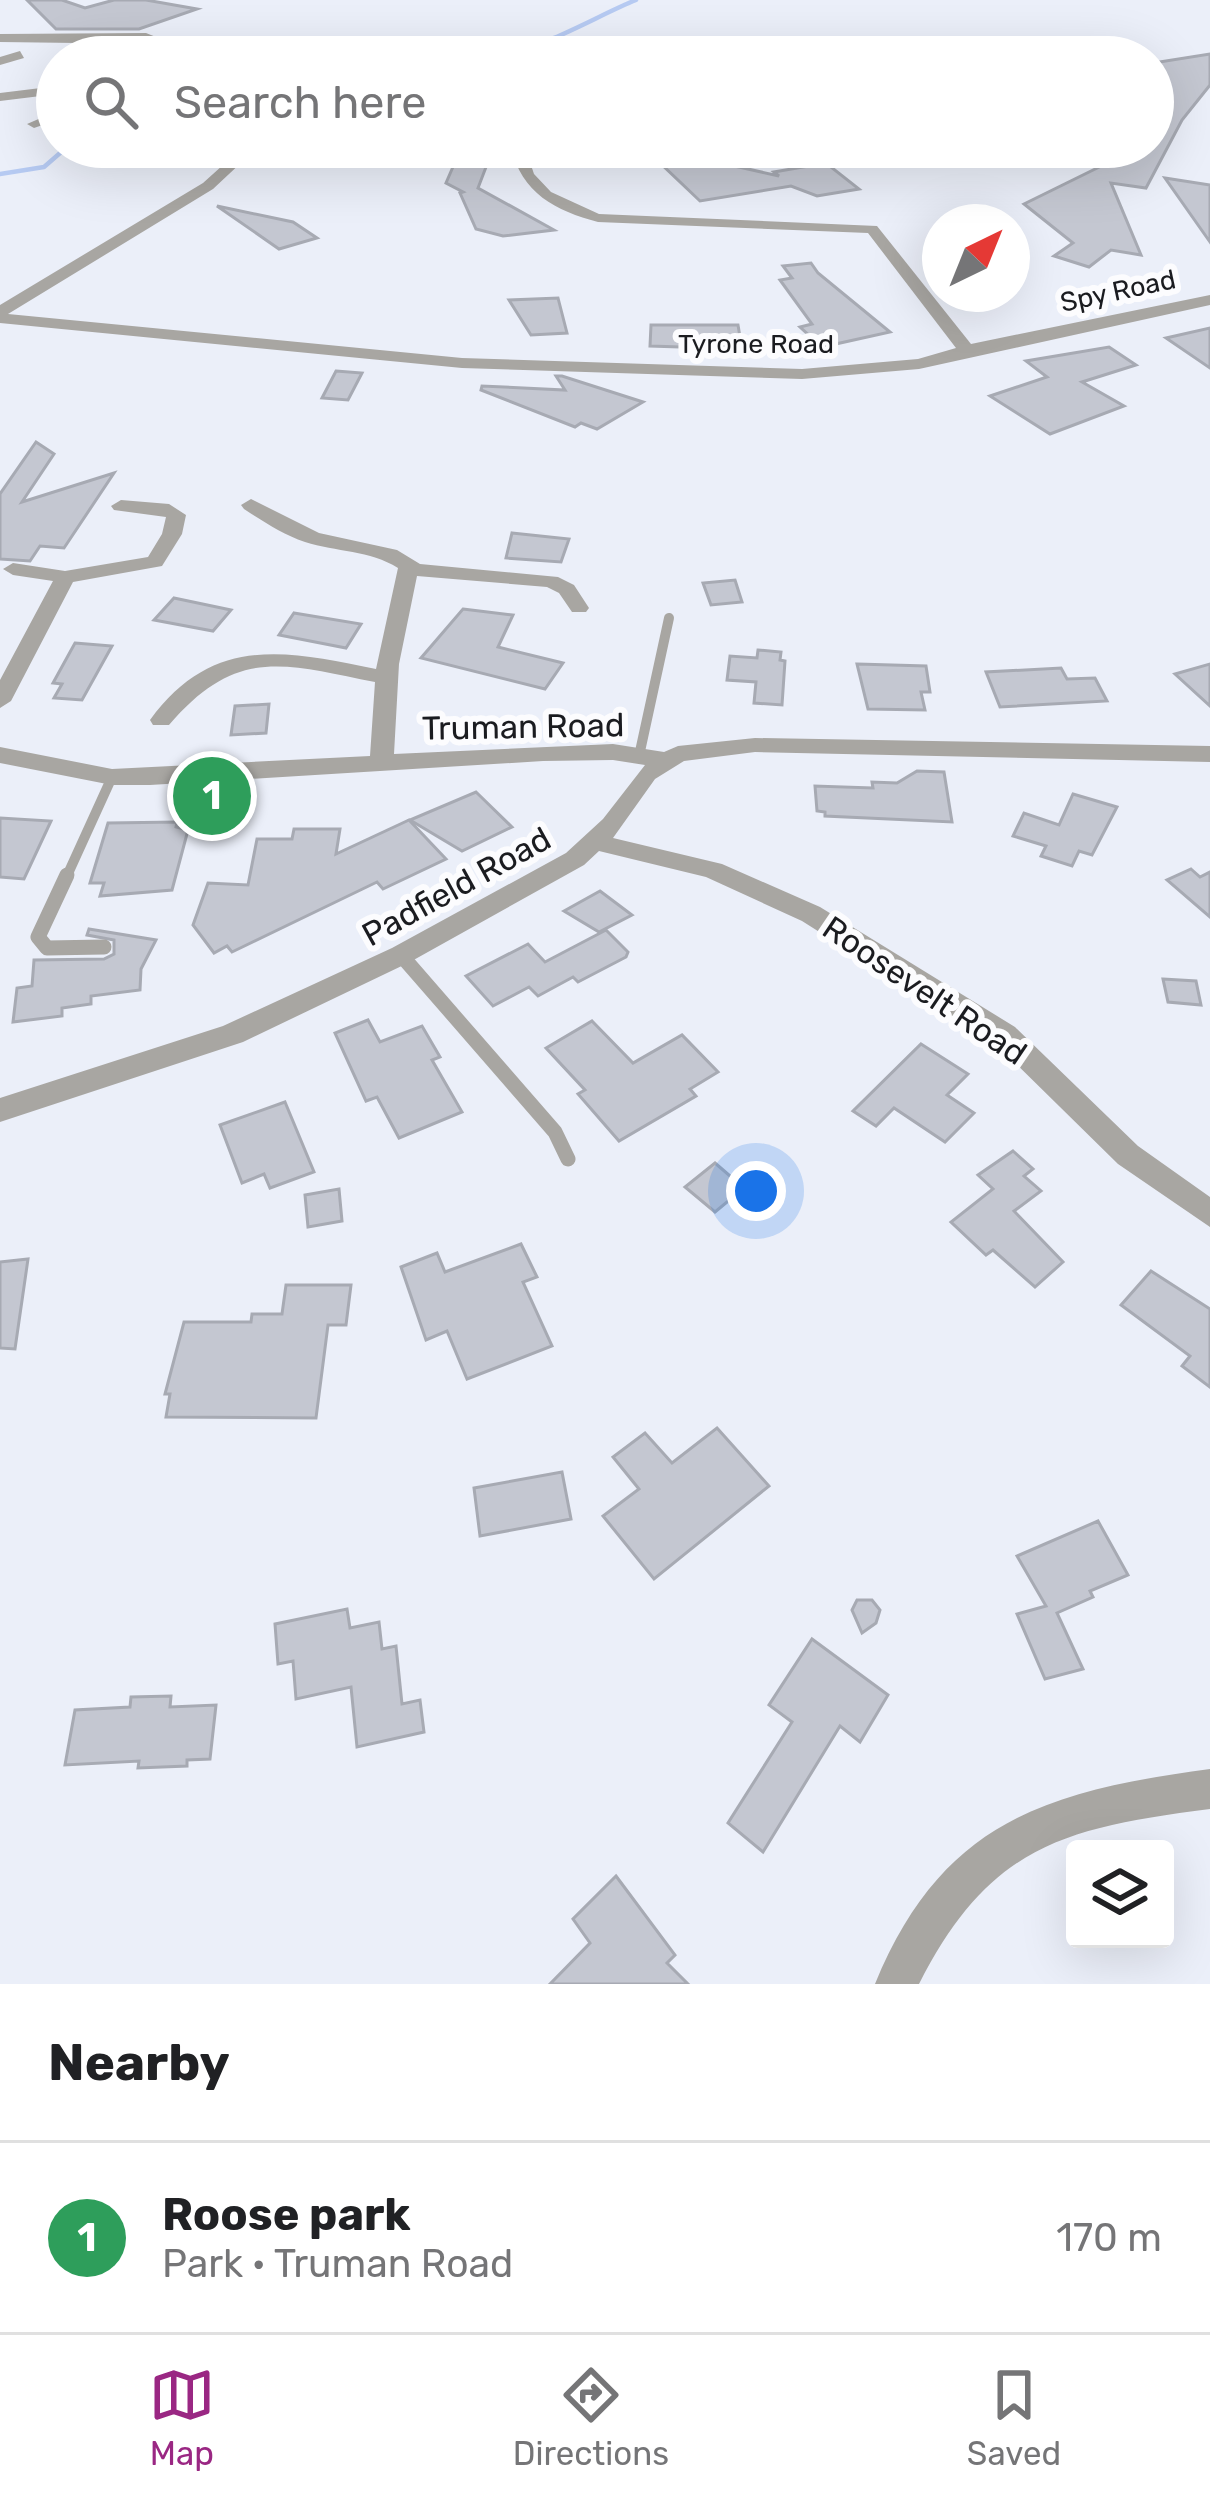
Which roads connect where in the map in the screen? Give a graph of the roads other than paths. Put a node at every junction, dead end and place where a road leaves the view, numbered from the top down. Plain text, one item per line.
1 (0, 38) edge
2 (36, 38) edge
3 (20, 55) dead end
4 (0, 62) edge
5 (36, 93) edge
6 (0, 97) edge
7 (228, 168) edge
8 (523, 168) edge
9 (1210, 300) edge
10 (0, 315) edge
11 (967, 350) junction
12 (251, 505) dead end
13 (121, 506) dead end
14 (409, 567) junction
15 (13, 569) dead end
16 (64, 577) junction
17 (579, 608) dead end
18 (669, 618) dead end
19 (388, 678) junction
20 (0, 701) edge
21 (161, 720) dead end
22 (1210, 754) edge
23 (0, 755) edge
24 (652, 758) junction
25 (382, 763) junction
26 (112, 777) junction
27 (596, 842) junction
28 (104, 947) dead end
29 (401, 955) junction
30 (0, 1110) edge
31 (568, 1159) dead end
32 (1210, 1214) edge
33 (1210, 1789) edge
34 (896, 1984) edge

1 - 2 street
3 - 4 street
5 - 6 street
7 - 10 street
8 - 11 street
9 - 11 street, Spy Road
10 - 11 street, Tyrone Road
12 - 14 street
13 - 16 street
14 - 17 street
14 - 19 street, Truman Road
15 - 16 street
16 - 20 street
18 - 24 lane
19 - 21 street, Truman Road
19 - 25 street, Truman Road
22 - 24 street
23 - 26 street, Truman Road
24 - 25 street, Truman Road
24 - 27 street, Padfield Road
25 - 26 street, Truman Road
26 - 28 lane
27 - 29 street, Padfield Road
27 - 32 street, Roosevelt Road
29 - 30 street, Padfield Road
29 - 31 lane
33 - 34 street

